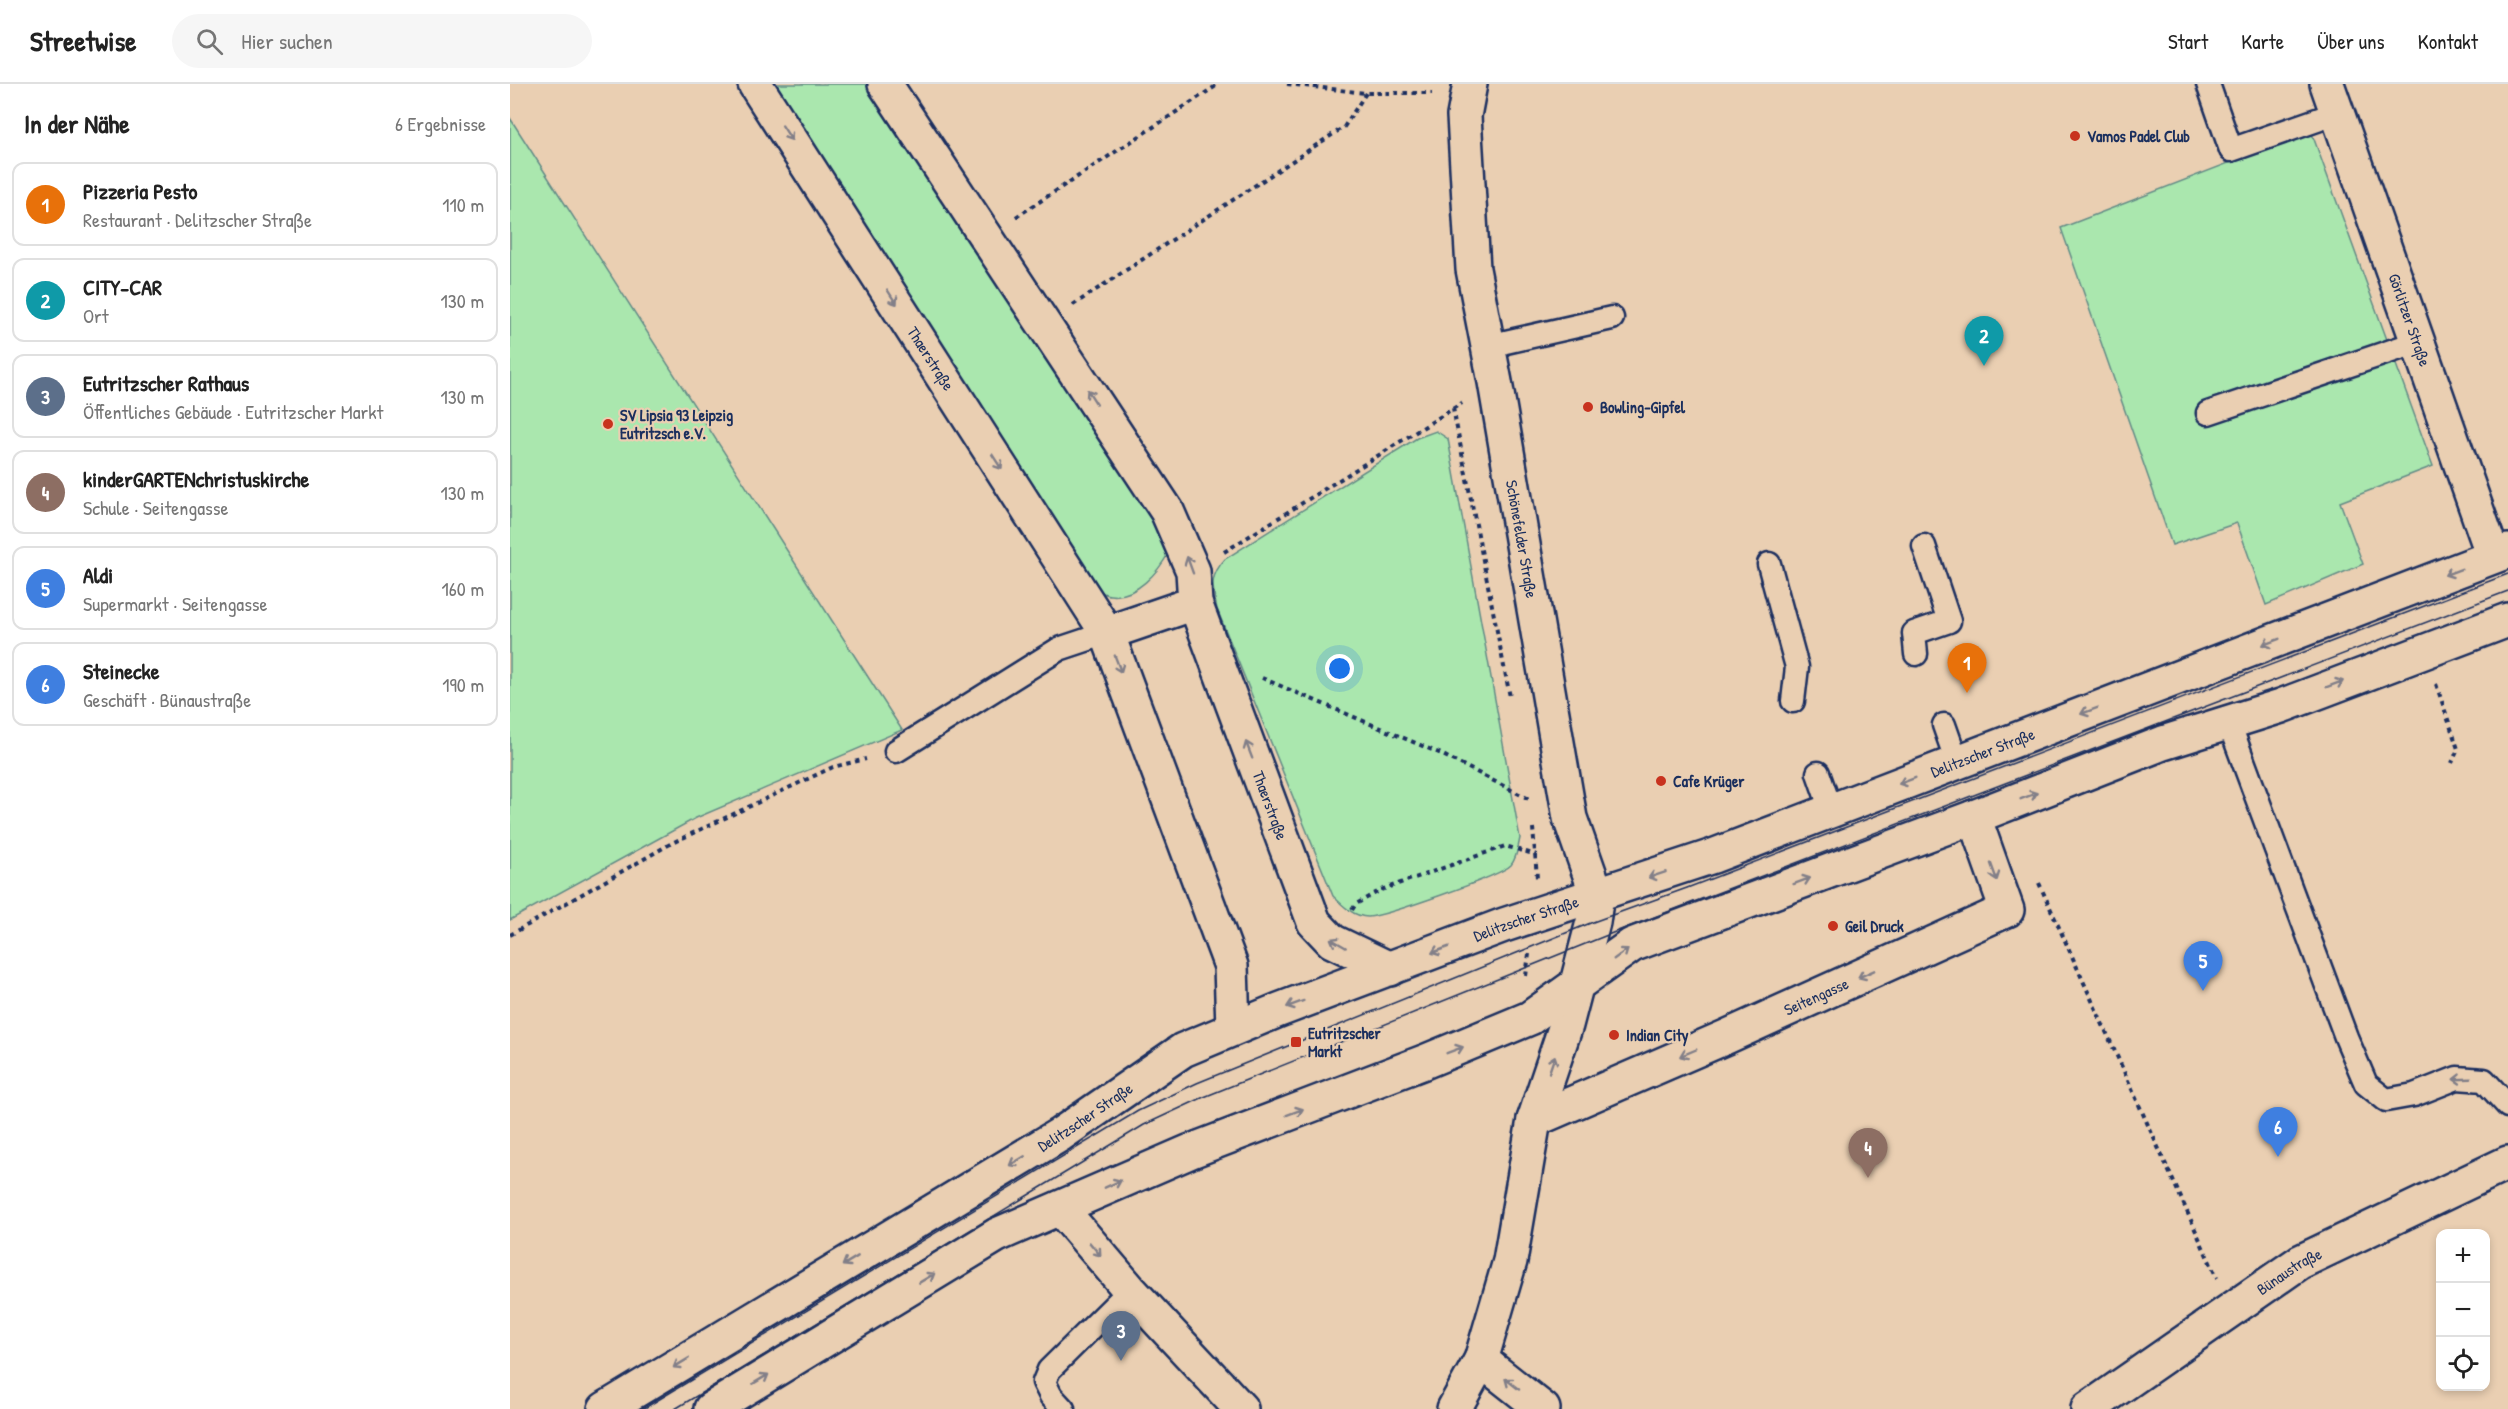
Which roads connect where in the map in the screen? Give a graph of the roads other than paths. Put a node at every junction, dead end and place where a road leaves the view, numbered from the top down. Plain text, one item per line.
1 (755, 84) edge
2 (885, 84) edge
3 (2208, 84) edge
4 (1470, 89) edge
5 (2332, 99) edge
6 (1612, 318) dead end
7 (2418, 342) junction
8 (1488, 346) junction
9 (2208, 413) dead end
10 (1924, 546) dead end
11 (2501, 553) edge
12 (1769, 564) dead end
13 (1194, 587) junction
14 (2508, 620) edge
15 (1107, 633) junction
16 (1916, 654) dead end
17 (1792, 701) dead end
18 (2229, 723) junction
19 (1944, 725) dead end
20 (896, 751) road end
21 (1957, 762) junction
22 (1818, 773) dead end
23 (1831, 810) junction
24 (1974, 817) junction
25 (1597, 894) junction
26 (1390, 969) junction
27 (1574, 988) junction
28 (1233, 1028) junction
29 (2508, 1107) edge
30 (1534, 1120) junction
31 (2508, 1163) edge
32 (1060, 1208) junction
33 (1130, 1290) junction
34 (1481, 1360) junction
35 (605, 1409) edge
36 (711, 1409) edge
37 (1063, 1409) edge
38 (1241, 1409) edge
39 (1454, 1409) edge
40 (1543, 1409) edge
41 (2088, 1409) edge

1 -> 15 street, Thaerstraße
13 -> 2 street, Thaerstraße
3 - 5 lane
4 - 8 street, Schönefelder Straße
5 - 7 street, Görlitzer Straße
6 - 8 lane
7 - 9 lane
7 - 11 street, Görlitzer Straße
8 - 25 street, Schönefelder Straße
10 - 16 lane
11 -> 21 street, Delitzscher Straße
12 - 17 lane
13 - 15 street
26 -> 13 street, Thaerstraße
18 -> 14 street
15 - 20 lane
15 -> 28 street, Thaerstraße
24 -> 18 street
29 -> 18 lane
19 - 21 lane
21 -> 23 street, Delitzscher Straße
22 - 23 lane
23 -> 25 street, Delitzscher Straße
27 -> 24 street
24 -> 30 street, Seitengasse
25 -> 26 street, Delitzscher Straße
25 - 27 street, Schönefelder Straße
26 -> 28 street, Delitzscher Straße
30 -> 27 street
32 -> 27 street
28 -> 35 street, Delitzscher Straße
30 - 34 street
31 - 41 street, Bünaustraße
32 -> 33 street
36 -> 32 street
33 - 37 lane
33 - 38 street
34 - 39 street
40 -> 34 street

